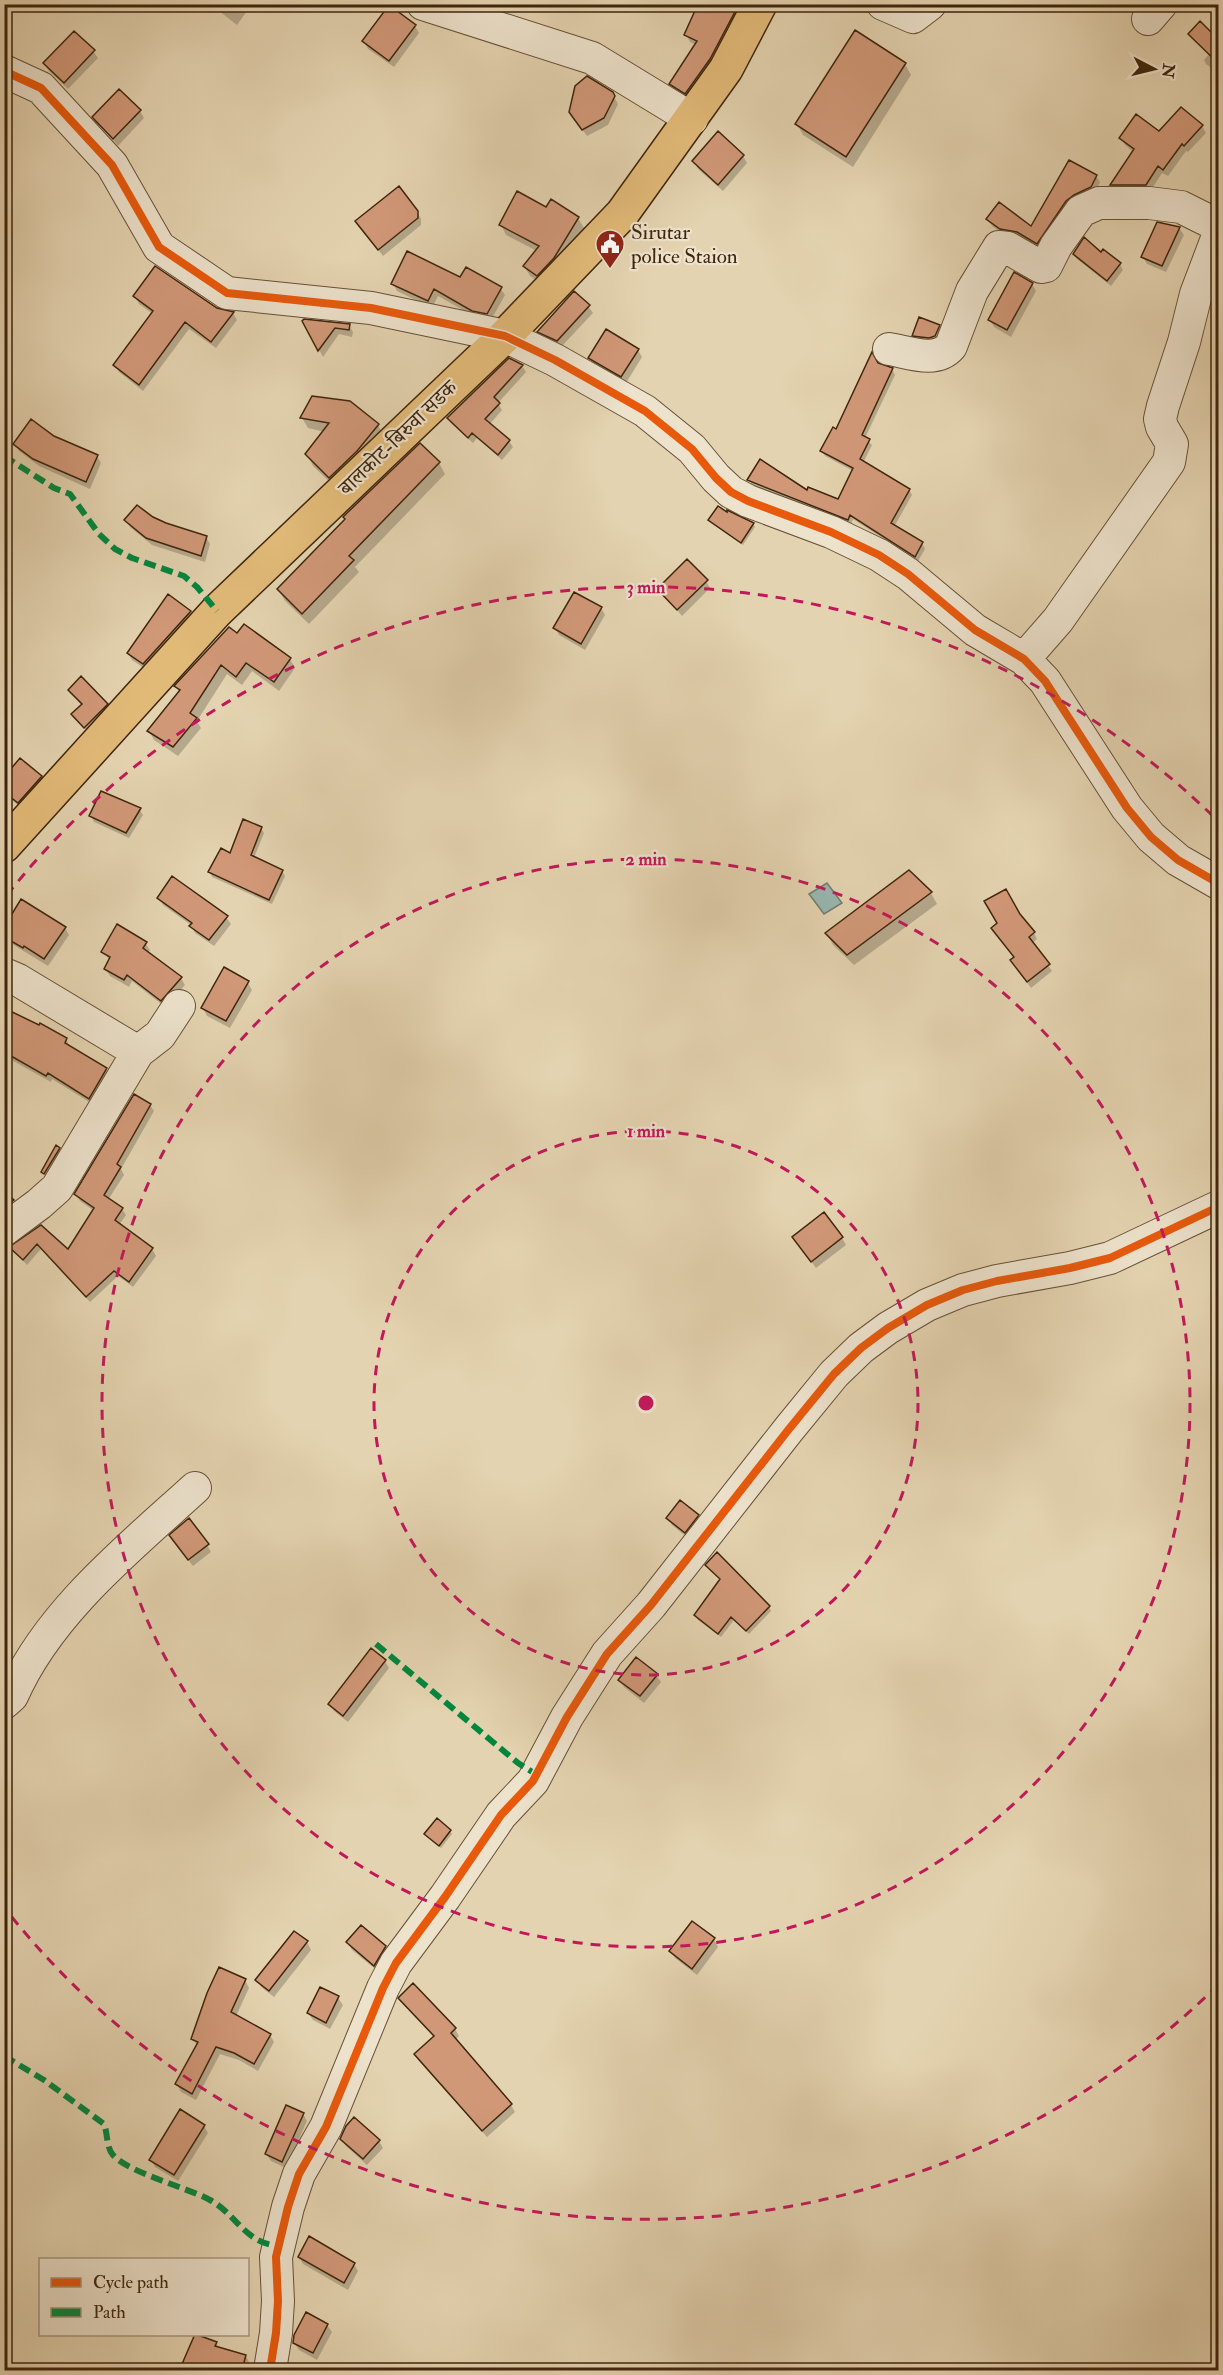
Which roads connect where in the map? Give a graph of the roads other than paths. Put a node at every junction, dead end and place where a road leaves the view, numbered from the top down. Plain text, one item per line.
1 (423, 4) edge
2 (760, 4) edge
3 (883, 4) edge
4 (930, 4) edge
5 (4, 71) edge
6 (692, 119) junction
7 (1218, 227) edge
8 (1218, 236) edge
9 (505, 336) junction
10 (889, 349) dead end
11 (1024, 659) junction
12 (4, 846) edge
13 (1218, 883) edge
14 (4, 975) edge
15 (179, 1006) dead end
16 (138, 1052) junction
17 (1218, 1207) edge
18 (4, 1230) edge
19 (195, 1488) dead end
20 (4, 1703) edge
21 (270, 2370) edge

1 - 6 street
2 - 6 main road, बालकोट-बिरुवा सडक
3 - 4 street
5 - 9 street
6 - 9 main road, बालकोट-बिरुवा सडक
7 - 10 street
8 - 11 street
9 - 11 street
9 - 12 main road, बालकोट-बिरुवा सडक
11 - 13 street
14 - 16 street
15 - 16 street
16 - 18 street
17 - 21 street
19 - 20 street

